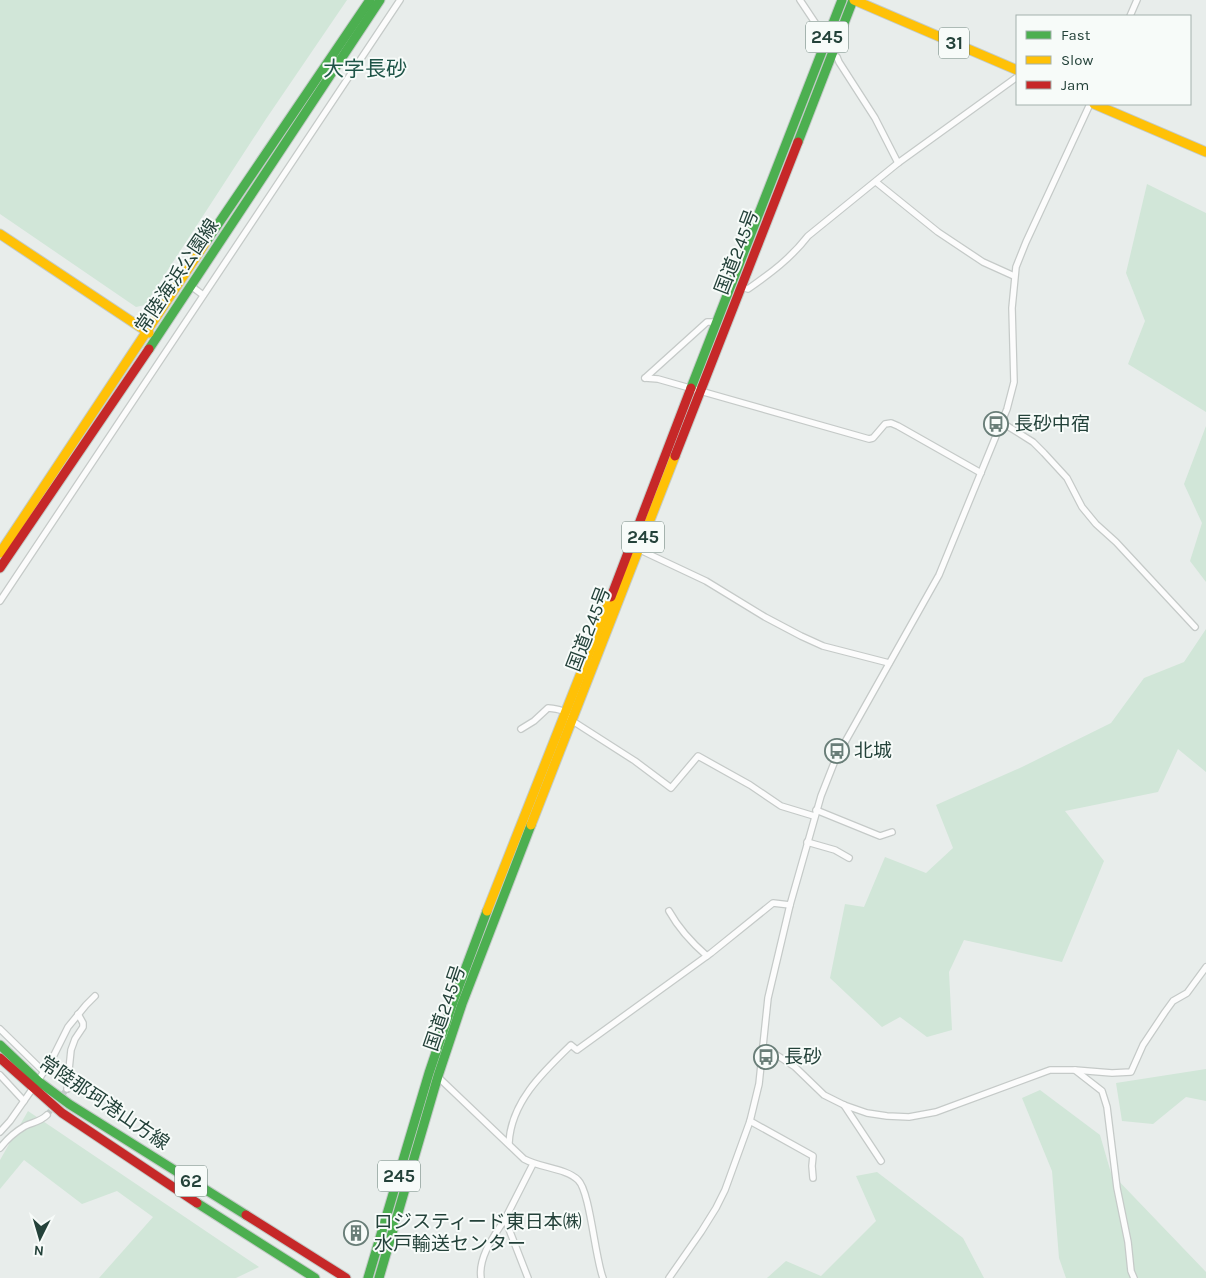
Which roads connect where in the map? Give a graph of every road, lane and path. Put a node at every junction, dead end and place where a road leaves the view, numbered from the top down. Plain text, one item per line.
1 (370, 0) edge
2 (380, 0) edge
3 (400, 0) edge
4 (800, 0) edge
5 (842, 0) edge
6 (854, 0) edge
7 (1137, 0) edge
8 (1130, 15) edge
9 (822, 33) dead end
10 (838, 57) dead end
11 (1016, 70) edge
12 (1016, 77) edge
13 (1090, 105) edge
14 (1096, 105) edge
15 (1206, 152) edge
16 (898, 163) junction
17 (876, 182) junction
18 (0, 234) edge
19 (1014, 276) junction
20 (190, 286) junction
21 (742, 288) junction
22 (203, 295) junction
23 (716, 322) junction
24 (146, 331) junction
25 (156, 338) junction
26 (690, 388) junction
27 (701, 391) junction
28 (1001, 422) junction
29 (981, 474) junction
30 (638, 550) junction
31 (0, 553) edge
32 (0, 568) edge
33 (0, 601) edge
34 (1195, 627) dead end
35 (890, 663) junction
36 (566, 712) junction
37 (571, 720) junction
38 (521, 729) dead end
39 (815, 813) junction
40 (892, 832) dead end
41 (807, 842) junction
42 (849, 858) dead end
43 (790, 905) junction
44 (669, 911) dead end
45 (707, 956) junction
46 (1206, 966) edge
47 (95, 996) dead end
48 (78, 1014) junction
49 (0, 1029) edge
50 (0, 1045) edge
51 (763, 1046) junction
52 (0, 1058) edge
53 (1075, 1070) junction
54 (44, 1072) junction
55 (0, 1075) edge
56 (434, 1075) junction
57 (36, 1085) junction
58 (67, 1089) tunnel mouth
59 (24, 1101) junction
60 (844, 1106) junction
61 (47, 1115) tunnel mouth
62 (750, 1121) junction
63 (0, 1132) edge
64 (509, 1144) junction
65 (0, 1148) edge
66 (881, 1161) dead end
67 (533, 1164) junction
68 (813, 1178) dead end
69 (505, 1219) junction
70 (314, 1278) edge
71 (346, 1278) edge
72 (368, 1278) edge
73 (379, 1278) edge
74 (481, 1278) edge
75 (528, 1278) edge
76 (603, 1278) edge
77 (669, 1278) edge
78 (1134, 1278) edge

1 - 24 main road, 常陸海浜公園線
2 - 20 main road, 常陸海浜公園線
3 - 22 street
4 - 9 street
5 - 23 main road, 国道245号 / 245
6 - 11 main road, 31
6 - 21 main road, 国道245号 / 245
7 - 8 street
10 - 16 street
12 - 16 street
13 - 19 street
14 - 15 main road
16 - 17 street
17 - 19 street
17 - 21 street
18 - 24 main road
19 - 28 street
20 - 22 street
20 - 25 main road, 常陸海浜公園線
21 - 27 main road, 国道245号 / 245
22 - 33 street
23 - 26 main road, 国道245号 / 245
23 - 26 street
24 - 25 main road
24 - 31 main road, 常陸海浜公園線
25 - 32 main road, 常陸海浜公園線
26 - 27 street
26 - 36 main road, 国道245号 / 245
27 - 29 street
27 - 30 main road, 国道245号 / 245
28 - 29 street
28 - 34 street
29 - 35 street
30 - 35 street
30 - 37 main road, 国道245号 / 245
35 - 39 street
36 - 37 street
36 - 38 street
36 - 56 main road, 国道245号 / 245
37 - 39 street
37 - 56 main road, 国道245号 / 245
39 - 40 street
39 - 41 street
41 - 42 street
41 - 43 street
43 - 45 street
43 - 51 street
44 - 45 street
45 - 64 street
46 - 53 street
47 - 48 street
48 - 54 street
48 - 58 street
49 - 54 street
50 - 57 main road, 常陸那珂港山方線 / 62
51 - 60 street
51 - 62 street
52 - 57 main road, 常陸那珂港山方線 / 62
53 - 60 street
53 - 78 street
54 - 57 street
55 - 59 street
56 - 64 street
56 - 72 main road, 国道245号 / 245
56 - 73 main road, 国道245号 / 245
57 - 59 street
57 - 70 main road, 常陸那珂港山方線 / 62
57 - 71 main road, 常陸那珂港山方線 / 62
59 - 63 street
60 - 66 street
61 - 65 street
62 - 68 street
62 - 77 street
64 - 67 street
67 - 69 street
67 - 76 street
69 - 74 street
69 - 75 street

